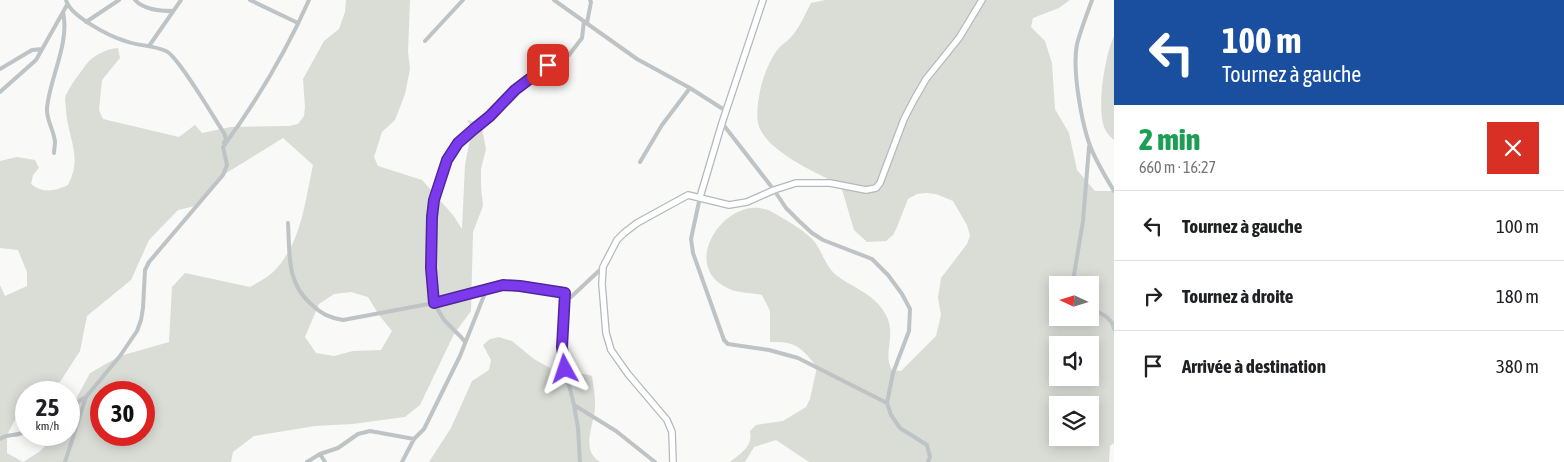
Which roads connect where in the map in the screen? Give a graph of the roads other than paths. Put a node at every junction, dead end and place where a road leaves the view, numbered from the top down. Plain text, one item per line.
1 (66, 0) edge
2 (119, 0) edge
3 (135, 0) edge
4 (181, 0) edge
5 (250, 0) edge
6 (308, 0) edge
7 (464, 0) edge
8 (554, 0) edge
9 (590, 0) edge
10 (763, 0) edge
11 (982, 0) edge
12 (1092, 0) edge
13 (67, 5) junction
14 (173, 11) junction
15 (63, 12) junction
16 (86, 22) junction
17 (586, 22) junction
18 (298, 23) junction
19 (425, 41) dead end
20 (149, 46) junction
21 (42, 49) junction
22 (0, 69) edge
23 (690, 88) junction
24 (0, 92) edge
25 (726, 112) junction
26 (722, 123) junction
27 (1090, 145) junction
28 (223, 147) junction
29 (54, 153) dead end
30 (640, 162) dead end
31 (774, 190) junction
32 (1114, 192) edge
33 (700, 197) junction
34 (288, 223) dead end
35 (603, 267) junction
36 (1074, 276) edge
37 (487, 288) junction
38 (565, 293) junction
39 (434, 303) junction
40 (1099, 313) edge
41 (1114, 329) edge
42 (465, 342) junction
43 (86, 397) junction
44 (80, 401) edge
45 (887, 403) junction
46 (574, 406) junction
47 (15, 435) edge
48 (0, 439) edge
49 (414, 439) junction
50 (320, 454) junction
51 (930, 460) edge
52 (65, 462) edge
53 (308, 462) edge
54 (325, 462) edge
55 (402, 462) edge
56 (580, 462) edge
57 (655, 462) edge
58 (673, 462) edge

1 - 13 street
2 - 16 street
3 - 14 street
4 - 14 street
5 - 18 street
6 - 18 street
7 - 19 street
8 - 17 street
9 - 17 street
10 - 25 street
11 - 31 street
12 - 27 street
13 - 15 street
13 - 16 street
14 - 20 street
15 - 21 street
15 - 29 street
16 - 20 street
17 - 23 street
17 - 39 street
18 - 28 street
20 - 28 street
21 - 22 street
21 - 24 street
23 - 25 street
23 - 30 street
25 - 26 street
26 - 31 street
26 - 33 street
27 - 32 street
27 - 36 street
28 - 43 street
31 - 33 street
31 - 45 street
33 - 35 street
33 - 45 street
34 - 39 street
35 - 38 street
35 - 58 street
37 - 38 street
37 - 39 street
37 - 42 street
38 - 46 street
39 - 42 street
40 - 41 street
42 - 49 street
43 - 44 street
43 - 52 street
45 - 51 street
46 - 56 street
46 - 57 street
47 - 48 street
49 - 50 street
49 - 55 street
50 - 53 street
50 - 54 street

